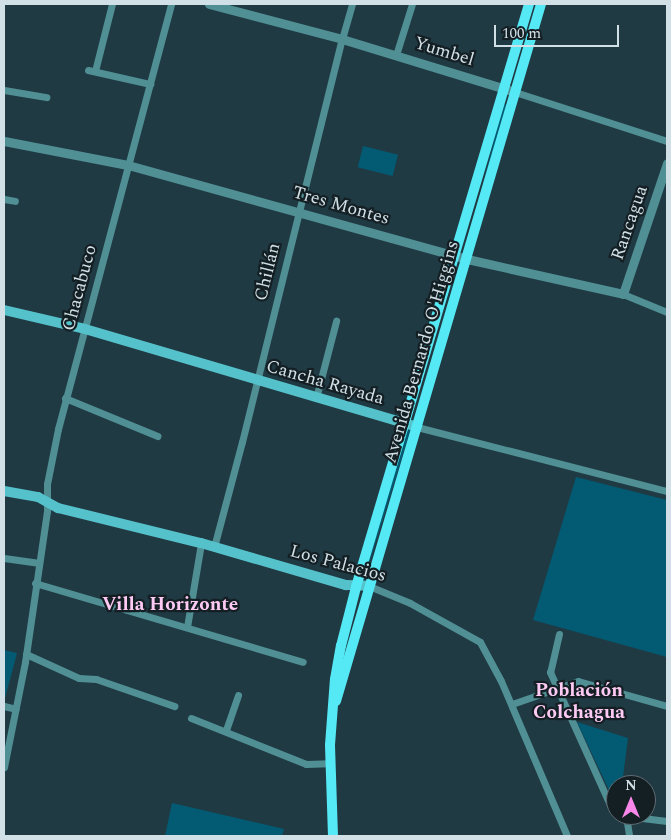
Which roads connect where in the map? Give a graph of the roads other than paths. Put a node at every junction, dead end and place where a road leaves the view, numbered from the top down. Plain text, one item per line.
1 (112, 4) edge
2 (171, 4) edge
3 (209, 4) edge
4 (352, 4) edge
5 (412, 4) edge
6 (529, 4) edge
7 (541, 4) edge
8 (342, 39) junction
9 (396, 55) junction
10 (150, 84) junction
11 (504, 88) junction
12 (4, 90) edge
13 (515, 92) junction
14 (46, 97) dead end
15 (4, 141) edge
16 (667, 142) edge
17 (667, 163) edge
18 (128, 165) junction
19 (4, 199) edge
20 (15, 201) dead end
21 (299, 211) junction
22 (455, 255) junction
23 (467, 259) junction
24 (623, 294) junction
25 (4, 310) edge
26 (667, 312) edge
27 (336, 321) dead end
28 (85, 329) junction
29 (257, 380) junction
30 (65, 398) junction
31 (316, 398) junction
32 (405, 424) junction
33 (417, 427) junction
34 (157, 436) dead end
35 (4, 491) edge
36 (667, 491) edge
37 (47, 502) junction
38 (201, 544) junction
39 (214, 547) junction
40 (4, 558) edge
41 (38, 563) junction
42 (35, 583) junction
43 (369, 586) junction
44 (356, 587) junction
45 (187, 627) junction
46 (559, 634) dead end
47 (26, 654) junction
48 (304, 662) dead end
49 (557, 688) junction
50 (238, 695) dead end
51 (512, 704) junction
52 (4, 706) edge
53 (174, 706) dead end
54 (667, 706) edge
55 (16, 709) junction
56 (333, 709) junction
57 (191, 718) dead end
58 (226, 730) junction
59 (329, 763) junction
60 (4, 767) edge
61 (606, 796) edge
62 (333, 836) edge
63 (567, 836) edge

1 - 10 street
2 - 10 street, Chacabuco
3 - 8 street, Yumbel
4 - 8 street, Chillán
5 - 9 street
6 - 11 main road, Avenida Bernardo O'Higgins
7 - 13 main road, Avenida Bernardo O'Higgins
8 - 9 street, Yumbel
8 - 21 street, Chillán
9 - 11 street, Yumbel
10 - 18 street, Chacabuco
11 - 13 street, Yumbel
11 - 22 main road, Avenida Bernardo O'Higgins
12 - 14 street
13 - 16 street, Yumbel
13 - 23 main road, Avenida Bernardo O'Higgins
15 - 18 street, Tres Montes
17 - 24 street, Rancagua
18 - 21 street, Tres Montes
18 - 28 street, Chacabuco
19 - 20 street
21 - 22 street, Tres Montes
21 - 29 street, Chillán
22 - 23 street, Tres Montes
22 - 32 main road, Avenida Bernardo O'Higgins
23 - 24 street, Tres Montes
23 - 33 main road, Avenida Bernardo O'Higgins
24 - 26 street, Tres Montes
25 - 28 main road, Cancha Rayada
27 - 31 street
28 - 29 main road, Cancha Rayada
28 - 30 street, Chacabuco
29 - 31 main road, Cancha Rayada
29 - 39 street, Chillán
30 - 34 street
30 - 37 street, Chacabuco
31 - 32 main road, Cancha Rayada
32 - 33 main road, Cancha Rayada
32 - 44 main road, Avenida Bernardo O'Higgins
33 - 36 street, Cancha Rayada
33 - 43 main road, Avenida Bernardo O'Higgins
35 - 37 main road, Los Palacios
37 - 38 main road, Los Palacios
37 - 41 street, Chacabuco
38 - 39 main road, Los Palacios
38 - 45 street
39 - 44 main road, Los Palacios
40 - 41 street
41 - 42 street, Chacabuco
42 - 45 street
42 - 47 street, Chacabuco
43 - 44 main road, Los Palacios
43 - 51 street, Los Palacios
43 - 56 main road, Avenida Bernardo O'Higgins
44 - 56 main road, Avenida Bernardo O'Higgins
45 - 48 street
46 - 49 street
47 - 53 street
47 - 55 street, Chacabuco
49 - 51 street
49 - 54 street
49 - 61 street
50 - 58 street
51 - 63 street, Los Palacios
52 - 55 street
55 - 60 street, Chacabuco
56 - 59 main road, Avenida Bernardo O'Higgins
57 - 58 street
58 - 59 street
59 - 62 main road, Avenida Bernardo O'Higgins

